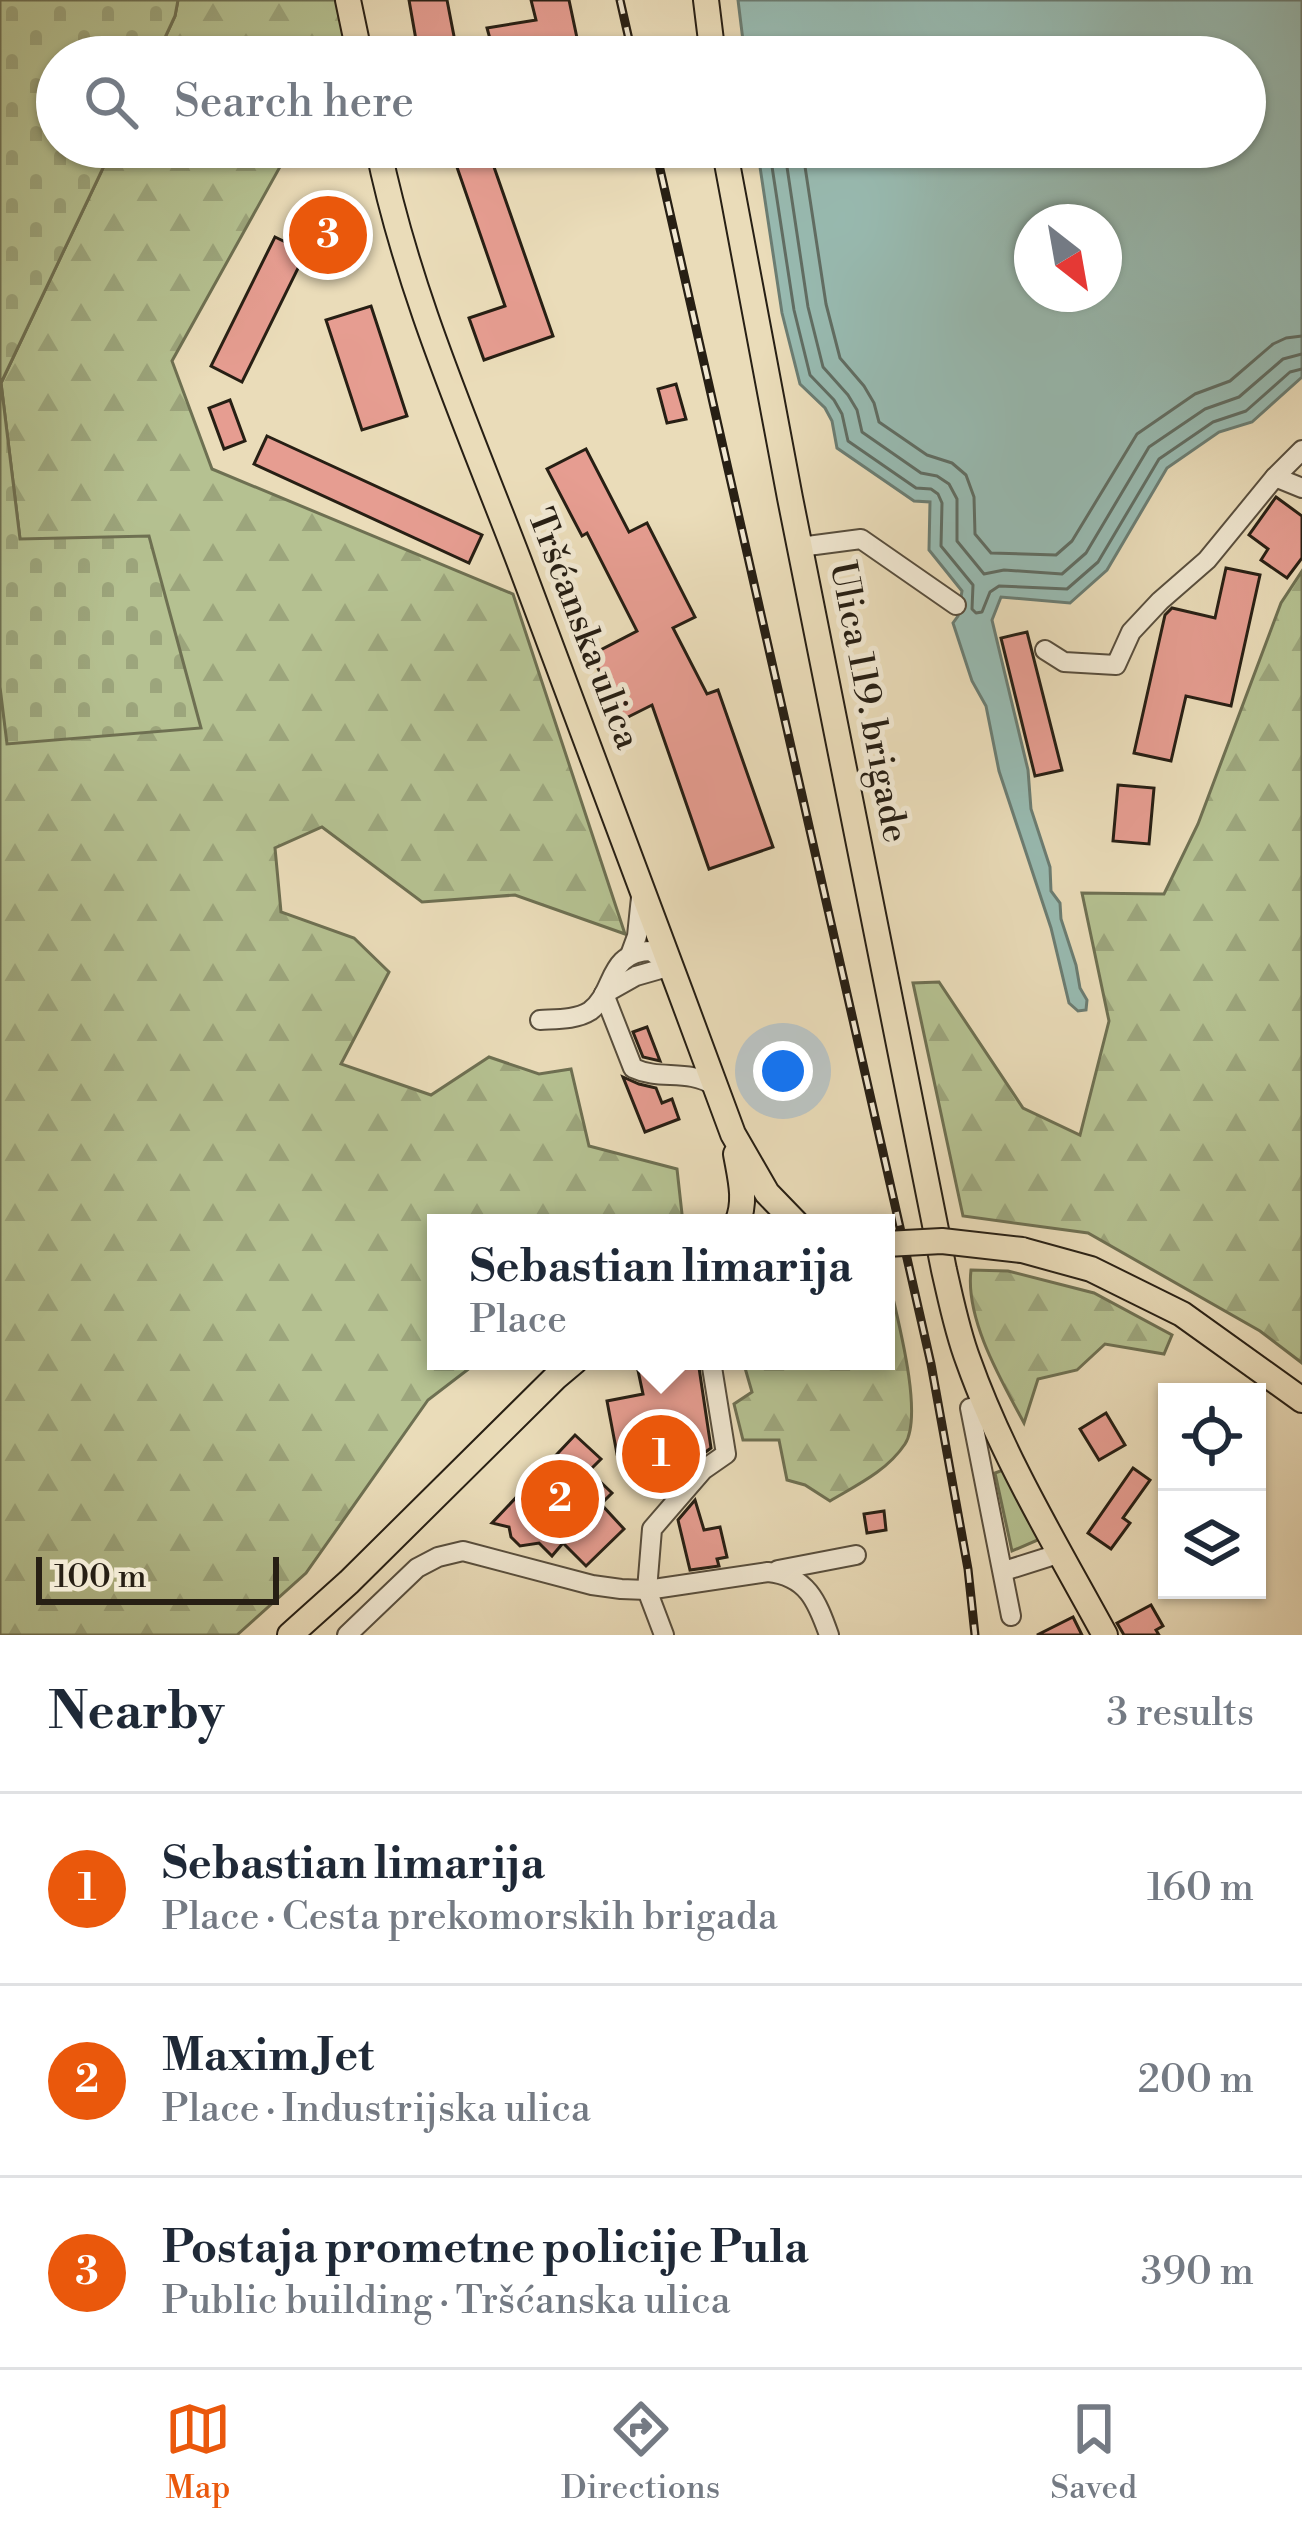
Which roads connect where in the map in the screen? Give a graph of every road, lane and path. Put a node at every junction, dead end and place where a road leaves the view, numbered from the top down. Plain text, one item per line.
1 (348, 0) edge
2 (706, 0) edge
3 (356, 36) edge
4 (710, 36) edge
5 (382, 168) edge
6 (728, 168) edge
7 (1302, 450) edge
8 (1275, 477) junction
9 (1302, 488) edge
10 (800, 547) junction
11 (956, 605) dead end
12 (1045, 650) dead end
13 (641, 886) junction
14 (630, 955) junction
15 (671, 966) junction
16 (604, 994) junction
17 (540, 1020) dead end
18 (715, 1086) junction
19 (733, 1134) junction
20 (740, 1214) edge
21 (745, 1214) edge
22 (778, 1214) edge
23 (787, 1214) edge
24 (895, 1244) edge
25 (564, 1370) edge
26 (712, 1370) edge
27 (1302, 1400) edge
28 (970, 1408) dead end
29 (990, 1447) junction
30 (1060, 1553) junction
31 (856, 1555) dead end
32 (1004, 1571) junction
33 (768, 1572) junction
34 (647, 1590) junction
35 (1011, 1616) dead end
36 (290, 1635) edge
37 (347, 1635) edge
38 (664, 1635) edge
39 (829, 1635) edge
40 (1105, 1635) edge

1 - 3 main road
2 - 4 main road
5 - 13 main road, Tršćanska ulica
6 - 10 main road, Ulica 119. brigade
7 - 8 street
8 - 9 street
8 - 12 street
10 - 11 street
10 - 29 main road, Ulica 119. brigade
13 - 14 street
13 - 15 main road, Tršćanska ulica
14 - 15 street
14 - 16 street
15 - 16 street
15 - 18 main road, Tršćanska ulica
16 - 17 street
16 - 18 street
18 - 19 main road, Tršćanska ulica
19 - 20 main road
19 - 23 main road
21 - 22 main road
24 - 27 main road, bridge
25 - 36 main road
26 - 34 street
28 - 29 street
29 - 30 main road, Ulica 119. brigade
29 - 32 street
30 - 32 street
30 - 40 main road, Ulica 119. brigade
31 - 33 street
32 - 35 street
33 - 34 street
33 - 39 street
34 - 37 street
34 - 38 street

